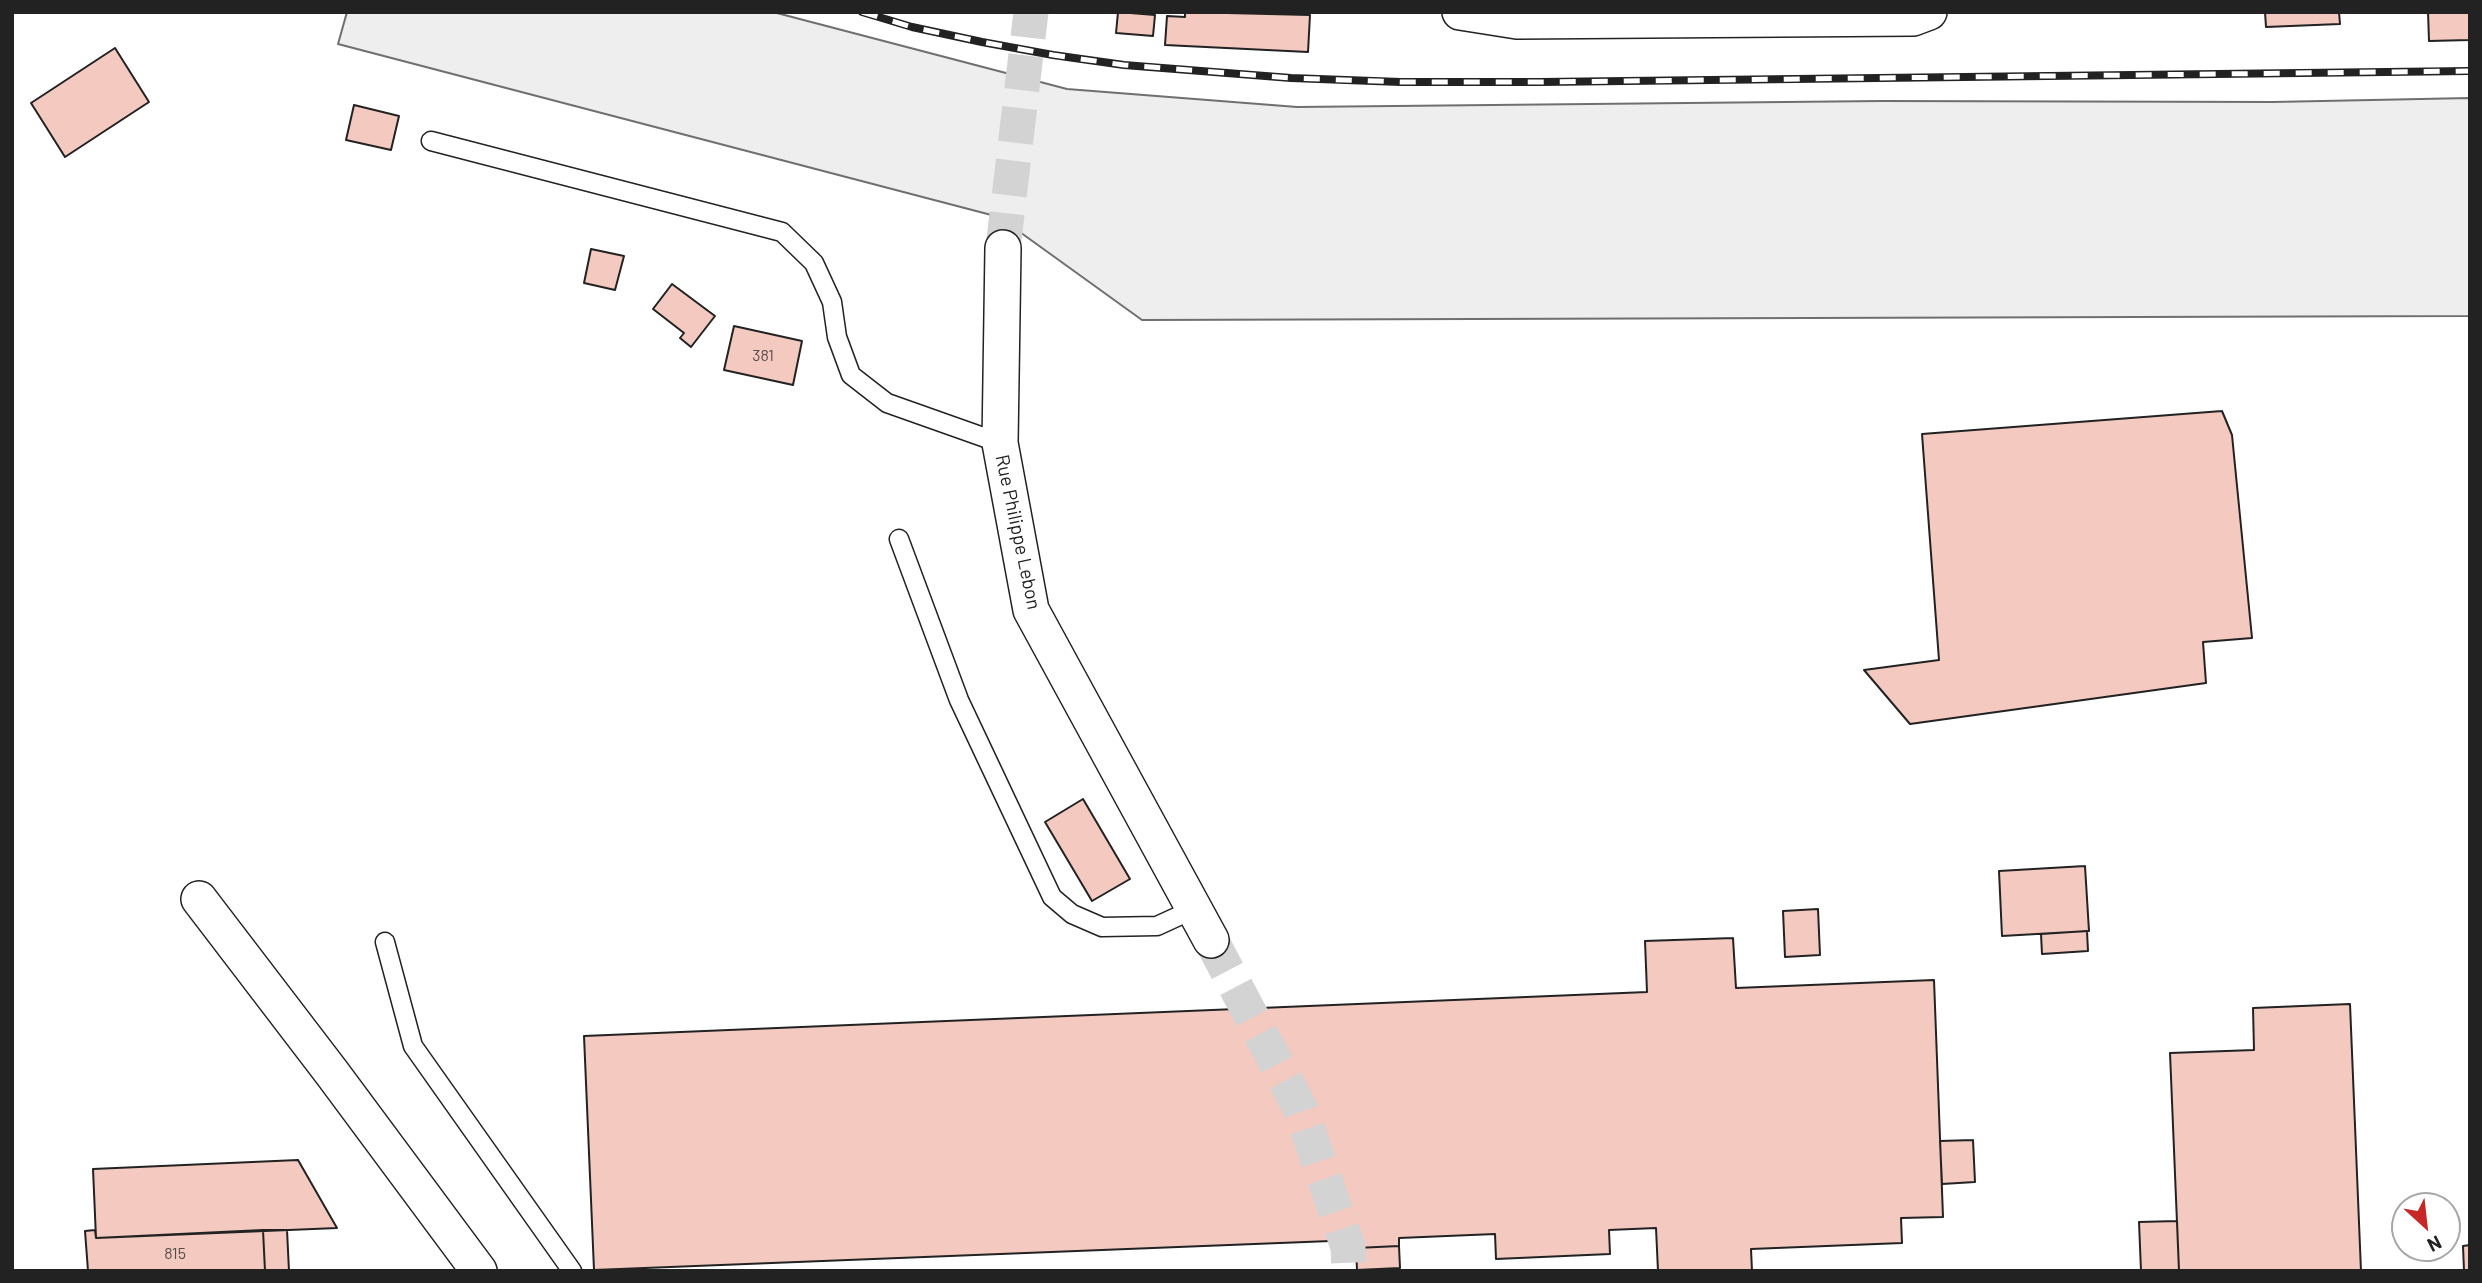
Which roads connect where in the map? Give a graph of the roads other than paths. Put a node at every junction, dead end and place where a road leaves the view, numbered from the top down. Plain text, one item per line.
1 (1460, 12) edge
2 (1929, 12) edge
3 (431, 141) dead end
4 (1003, 248) tunnel mouth
5 (1000, 443) junction
6 (899, 539) dead end
7 (200, 899) dead end
8 (1194, 909) junction
9 (1211, 940) tunnel mouth
10 (385, 942) dead end
11 (479, 1271) edge
12 (572, 1271) edge

1 - 2 street
3 - 5 lane
4 - 5 street, Rue Philippe Lebon
5 - 8 street, Rue Philippe Lebon
6 - 8 lane
7 - 11 street
8 - 9 street, Rue Philippe Lebon
10 - 12 lane

